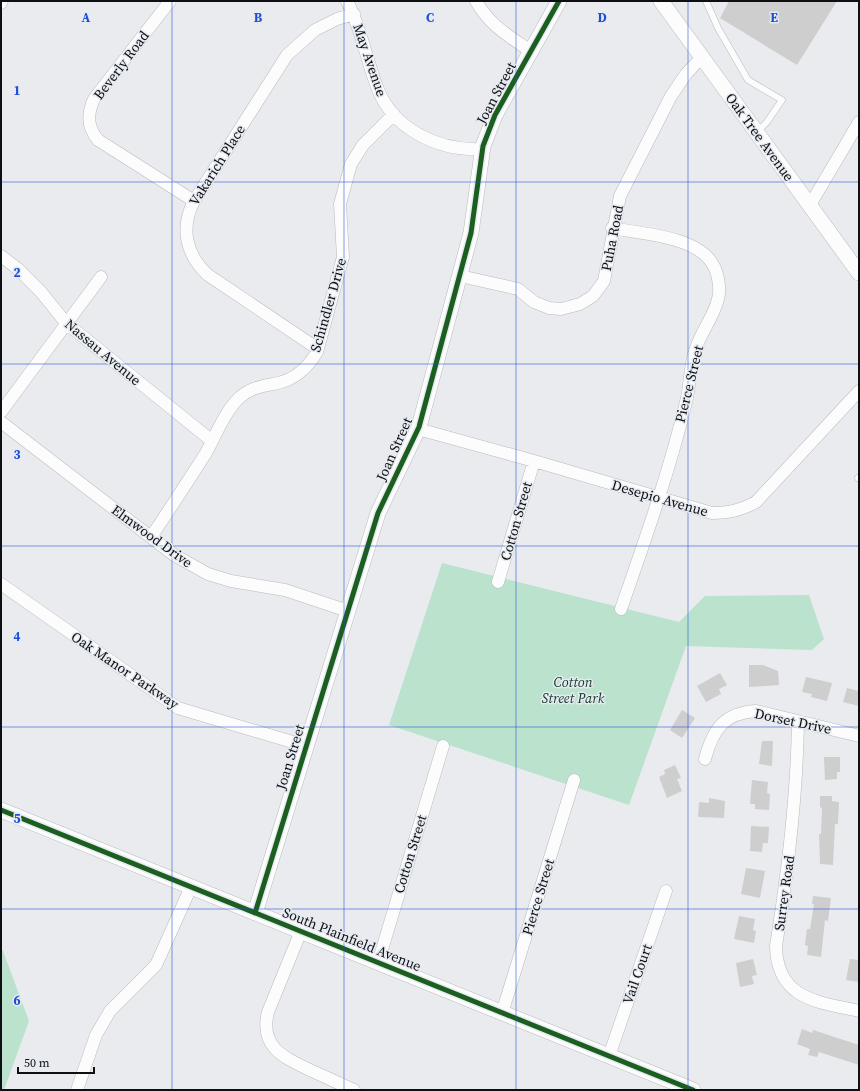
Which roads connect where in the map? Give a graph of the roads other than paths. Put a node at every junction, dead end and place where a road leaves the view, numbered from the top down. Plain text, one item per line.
1 (170, 1) edge
2 (347, 1) edge
3 (476, 1) edge
4 (559, 1) edge
5 (662, 1) edge
6 (706, 1) edge
7 (354, 14) junction
8 (532, 52) junction
9 (702, 57) junction
10 (394, 114) junction
11 (859, 122) edge
12 (756, 132) junction
13 (482, 149) junction
14 (194, 201) junction
15 (810, 205) junction
16 (612, 228) junction
17 (1, 256) edge
18 (859, 273) edge
19 (460, 276) junction
20 (101, 277) dead end
21 (66, 324) junction
22 (318, 349) junction
23 (859, 391) edge
24 (1, 412) edge
25 (1, 422) edge
26 (418, 429) junction
27 (212, 441) junction
28 (534, 460) junction
29 (659, 498) junction
30 (151, 537) junction
31 (498, 582) dead end
32 (1, 584) edge
33 (621, 609) dead end
34 (348, 611) junction
35 (798, 721) junction
36 (859, 736) edge
37 (306, 746) junction
38 (443, 746) dead end
39 (705, 759) dead end
40 (574, 780) dead end
41 (1, 810) edge
42 (191, 887) junction
43 (666, 891) dead end
44 (255, 913) junction
45 (301, 931) junction
46 (378, 962) junction
47 (859, 1011) edge
48 (502, 1013) junction
49 (609, 1056) junction
50 (77, 1090) edge
51 (354, 1090) edge
52 (693, 1090) edge

1 - 14 street, Beverly Road
2 - 7 street, May Avenue
3 - 8 street
4 - 8 street, Joan Street
5 - 9 street, Oak Tree Avenue
6 - 12 lane
7 - 10 street, May Avenue
7 - 14 street, Vakarich Place
8 - 13 street, Joan Street
9 - 12 street, Oak Tree Avenue
9 - 16 street, Puha Road
10 - 13 street, May Avenue
10 - 22 street, Schindler Drive
11 - 15 street
12 - 15 street, Oak Tree Avenue
13 - 19 street, Joan Street
14 - 22 street, Vakarich Place
15 - 18 street, Oak Tree Avenue
16 - 19 street, Puha Road
16 - 29 street, Pierce Street
17 - 21 street, Nassau Avenue
19 - 26 street, Joan Street
20 - 21 street
21 - 24 street
21 - 27 street, Nassau Avenue
22 - 27 street, Schindler Drive
23 - 29 street, Desepio Avenue
25 - 30 street, Elmwood Drive
26 - 28 street, Desepio Avenue
26 - 34 street, Joan Street
27 - 30 street, Schindler Drive
28 - 29 street, Desepio Avenue
28 - 31 street, Cotton Street
29 - 33 street, Pierce Street
30 - 34 street, Elmwood Drive
32 - 37 street, Oak Manor Parkway
34 - 37 street, Joan Street
35 - 36 street, Dorset Drive
35 - 39 street, Dorset Drive
35 - 47 street, Surrey Road
37 - 44 street, Joan Street
38 - 46 street, Cotton Street
40 - 48 street, Pierce Street
41 - 42 street, South Plainfield Avenue
42 - 44 street, South Plainfield Avenue
42 - 50 street
43 - 49 street, Vail Court
44 - 45 street, South Plainfield Avenue
45 - 46 street, South Plainfield Avenue
45 - 51 street
46 - 48 street, South Plainfield Avenue
48 - 49 street, South Plainfield Avenue
49 - 52 street, South Plainfield Avenue

